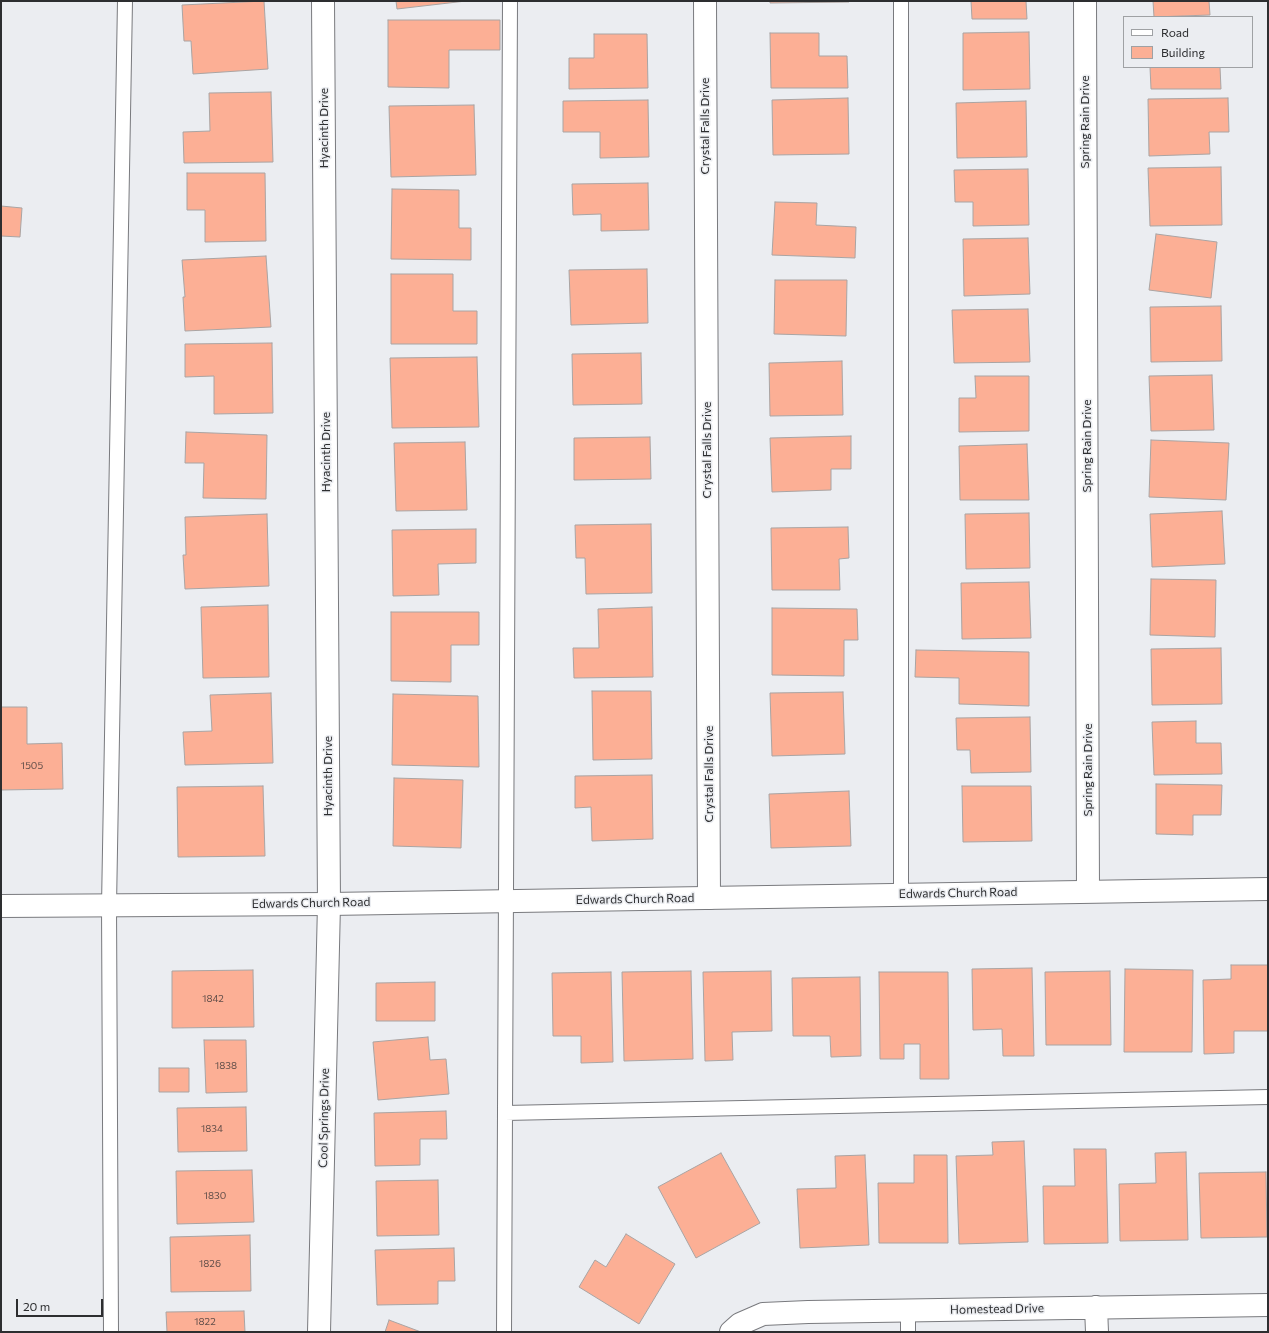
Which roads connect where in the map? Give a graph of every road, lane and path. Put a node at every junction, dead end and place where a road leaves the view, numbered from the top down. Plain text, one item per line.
1 (125, 1) edge
2 (323, 1) edge
3 (510, 1) edge
4 (705, 1) edge
5 (901, 1) edge
6 (1085, 1) edge
7 (1268, 889) edge
8 (1088, 890) junction
9 (901, 894) junction
10 (709, 898) junction
11 (506, 901) junction
12 (329, 904) junction
13 (109, 905) junction
14 (1, 906) edge
15 (1268, 1097) edge
16 (505, 1113) junction
17 (1268, 1305) edge
18 (1096, 1307) junction
19 (908, 1310) junction
20 (111, 1332) edge
21 (319, 1332) edge
22 (504, 1332) edge
23 (730, 1332) edge
24 (908, 1332) edge
25 (1097, 1332) edge

1 - 13 lane
2 - 12 street, Hyacinth Drive
3 - 11 lane
4 - 10 street, Crystal Falls Drive
5 - 9 lane
6 - 8 street, Spring Rain Drive
7 - 8 street, Edwards Church Road
8 - 9 street, Edwards Church Road
9 - 10 street, Edwards Church Road
10 - 11 street, Edwards Church Road
11 - 12 street, Edwards Church Road
11 - 16 lane
12 - 13 street, Edwards Church Road
12 - 21 street, Cool Springs Drive
13 - 14 street, Edwards Church Road
13 - 20 lane
15 - 16 lane
16 - 22 lane
17 - 18 street, Homestead Drive
18 - 19 street, Homestead Drive
18 - 25 street
19 - 23 street, Homestead Drive
19 - 24 lane

